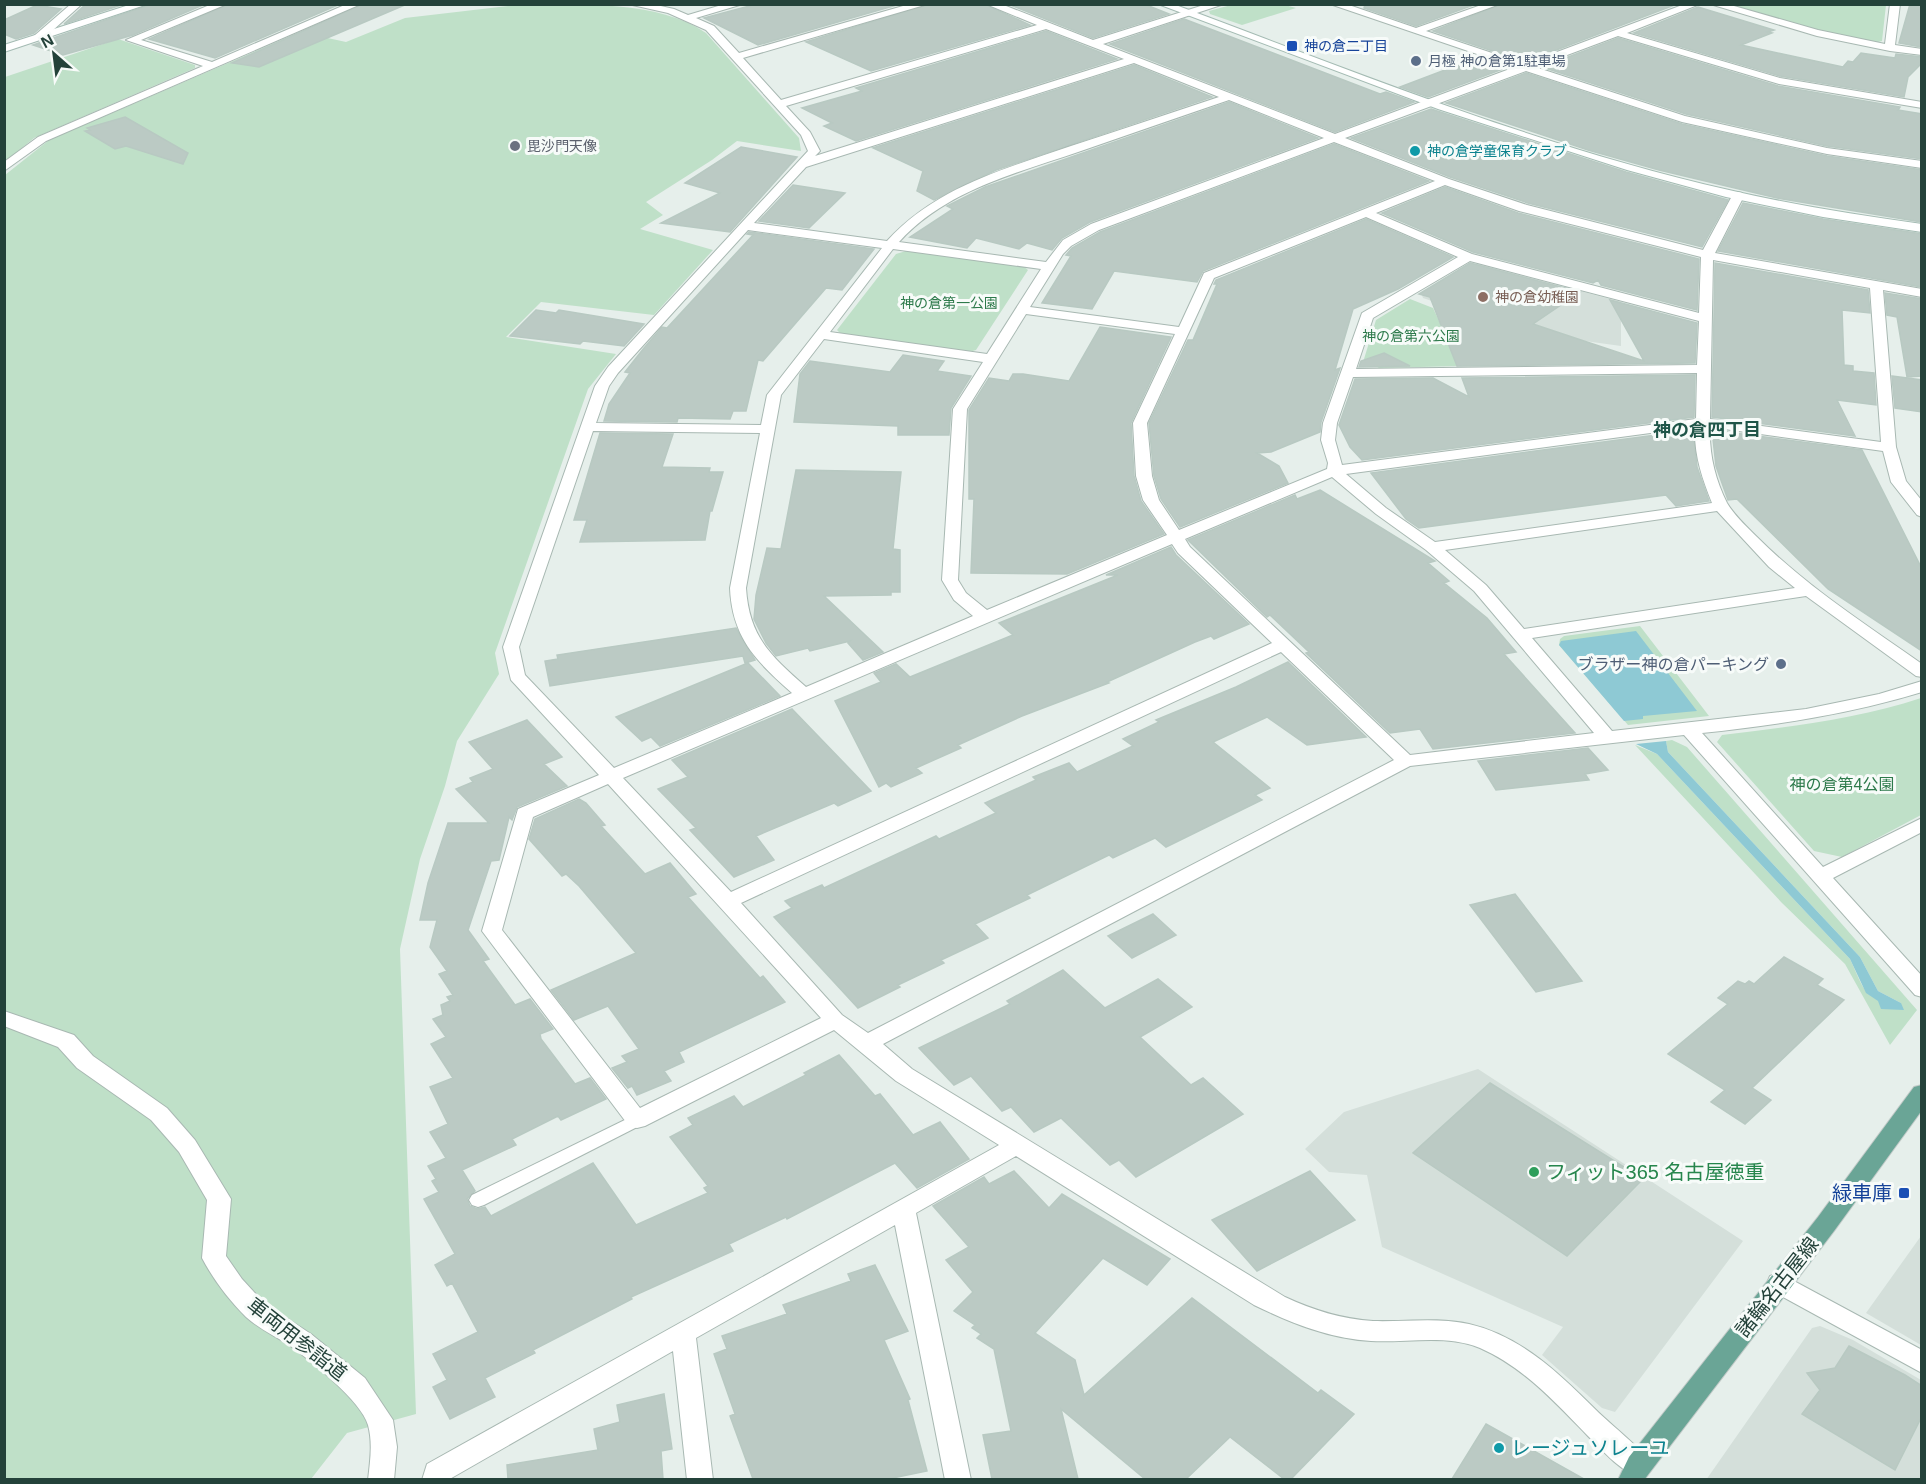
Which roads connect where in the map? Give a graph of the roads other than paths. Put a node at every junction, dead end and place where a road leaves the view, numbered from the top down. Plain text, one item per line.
1 (77, 4) edge
2 (143, 4) edge
3 (222, 4) edge
4 (356, 4) edge
5 (633, 4) edge
6 (738, 4) edge
7 (923, 4) edge
8 (991, 4) edge
9 (1163, 4) edge
10 (1219, 4) edge
11 (1335, 4) edge
12 (1495, 4) edge
13 (1695, 4) edge
14 (1715, 4) edge
15 (1895, 4) edge
16 (1189, 14) junction
17 (690, 17) junction
18 (1045, 26) junction
19 (1416, 32) junction
20 (1618, 33) junction
21 (38, 38) junction
22 (1092, 44) junction
23 (1890, 48) junction
24 (4, 49) edge
25 (1922, 52) edge
26 (737, 57) junction
27 (1133, 60) junction
28 (210, 65) junction
29 (1523, 68) junction
30 (1228, 97) junction
31 (1432, 101) junction
32 (780, 104) junction
33 (1922, 105) edge
34 (1334, 138) junction
35 (803, 164) junction
36 (1922, 165) edge
37 (4, 168) edge
38 (1446, 181) junction
39 (1738, 196) junction
40 (1366, 213) junction
41 (746, 226) junction
42 (1922, 228) edge
43 (891, 244) junction
44 (1707, 255) junction
45 (1468, 257) junction
46 (1048, 266) junction
47 (1876, 285) junction
48 (1922, 293) edge
49 (1023, 310) junction
50 (1704, 318) junction
51 (1182, 331) junction
52 (822, 335) junction
53 (991, 359) junction
54 (1704, 369) junction
55 (1346, 373) junction
56 (1703, 422) junction
57 (587, 427) junction
58 (768, 429) junction
59 (1889, 447) junction
60 (1334, 471) junction
61 (1721, 506) junction
62 (1922, 512) edge
63 (1176, 537) junction
64 (1432, 547) junction
65 (1809, 591) junction
66 (985, 617) junction
67 (1519, 635) junction
68 (1284, 644) junction
69 (1922, 672) edge
70 (1922, 686) edge
71 (804, 694) junction
72 (1688, 728) junction
73 (1607, 737) junction
74 (1406, 761) junction
75 (612, 777) junction
76 (1922, 824) edge
77 (1820, 876) junction
78 (728, 901) junction
79 (1922, 990) edge
80 (4, 1018) edge
81 (835, 1020) junction
82 (867, 1043) junction
83 (1922, 1093) edge
84 (637, 1120) junction
85 (1017, 1145) junction
86 (478, 1200) dead end
87 (904, 1210) junction
88 (1779, 1283) junction
89 (683, 1334) junction
90 (1922, 1363) edge
91 (1634, 1472) edge
92 (381, 1479) edge
93 (435, 1479) edge
94 (700, 1479) edge
95 (958, 1479) edge

1 - 21 street
2 - 21 street
3 - 28 street
4 - 28 street
5 - 17 street
6 - 17 street
7 - 26 street
8 - 18 street
9 - 16 street
10 - 16 street
11 - 19 street
12 - 19 street
13 - 20 street
14 - 23 street
15 - 23 street
16 - 22 street
16 - 31 street
17 - 26 street
18 - 22 street
18 - 32 street
19 - 29 street
20 - 29 street
20 - 33 street
21 - 24 street
22 - 27 street
23 - 25 street
26 - 32 street
27 - 30 street
27 - 35 street
28 - 37 street
29 - 31 street
29 - 36 street
30 - 34 street
30 - 43 street
31 - 34 street
31 - 39 street
32 - 35 street
34 - 38 street
34 - 46 street
35 - 41 street
38 - 40 street
38 - 44 street
39 - 42 street
39 - 44 street
40 - 45 street
40 - 51 street
41 - 43 street
41 - 57 street
43 - 46 street
43 - 52 street
44 - 47 street
44 - 50 street
45 - 50 street
45 - 55 street
46 - 49 street
47 - 48 street
47 - 59 street
49 - 51 street
49 - 53 street
50 - 54 street
51 - 63 street
52 - 53 street
52 - 58 street
53 - 66 street
54 - 55 street
54 - 56 street
55 - 60 street
56 - 59 street
56 - 60 street
56 - 61 street
57 - 58 street
57 - 75 street
58 - 71 street
59 - 62 street
60 - 63 street
60 - 64 street
61 - 64 street
61 - 65 street
63 - 66 street
63 - 68 street
64 - 67 street
65 - 67 street
65 - 69 street
66 - 71 street
67 - 73 street
68 - 74 street
68 - 78 street
70 - 72 street
71 - 75 street
72 - 73 street
72 - 77 street
73 - 74 street
74 - 82 street
75 - 78 street
75 - 84 street
76 - 77 street
77 - 79 street
78 - 81 street
80 - 92 street, 車両用参詣道
81 - 82 street
81 - 84 street
82 - 85 street
83 - 88 main road, 諸輪名古屋線
84 - 86 lane
85 - 87 street
85 - 91 street
87 - 89 street
87 - 95 street
88 - 90 street
88 - 91 main road, 諸輪名古屋線
89 - 93 street
89 - 94 street

